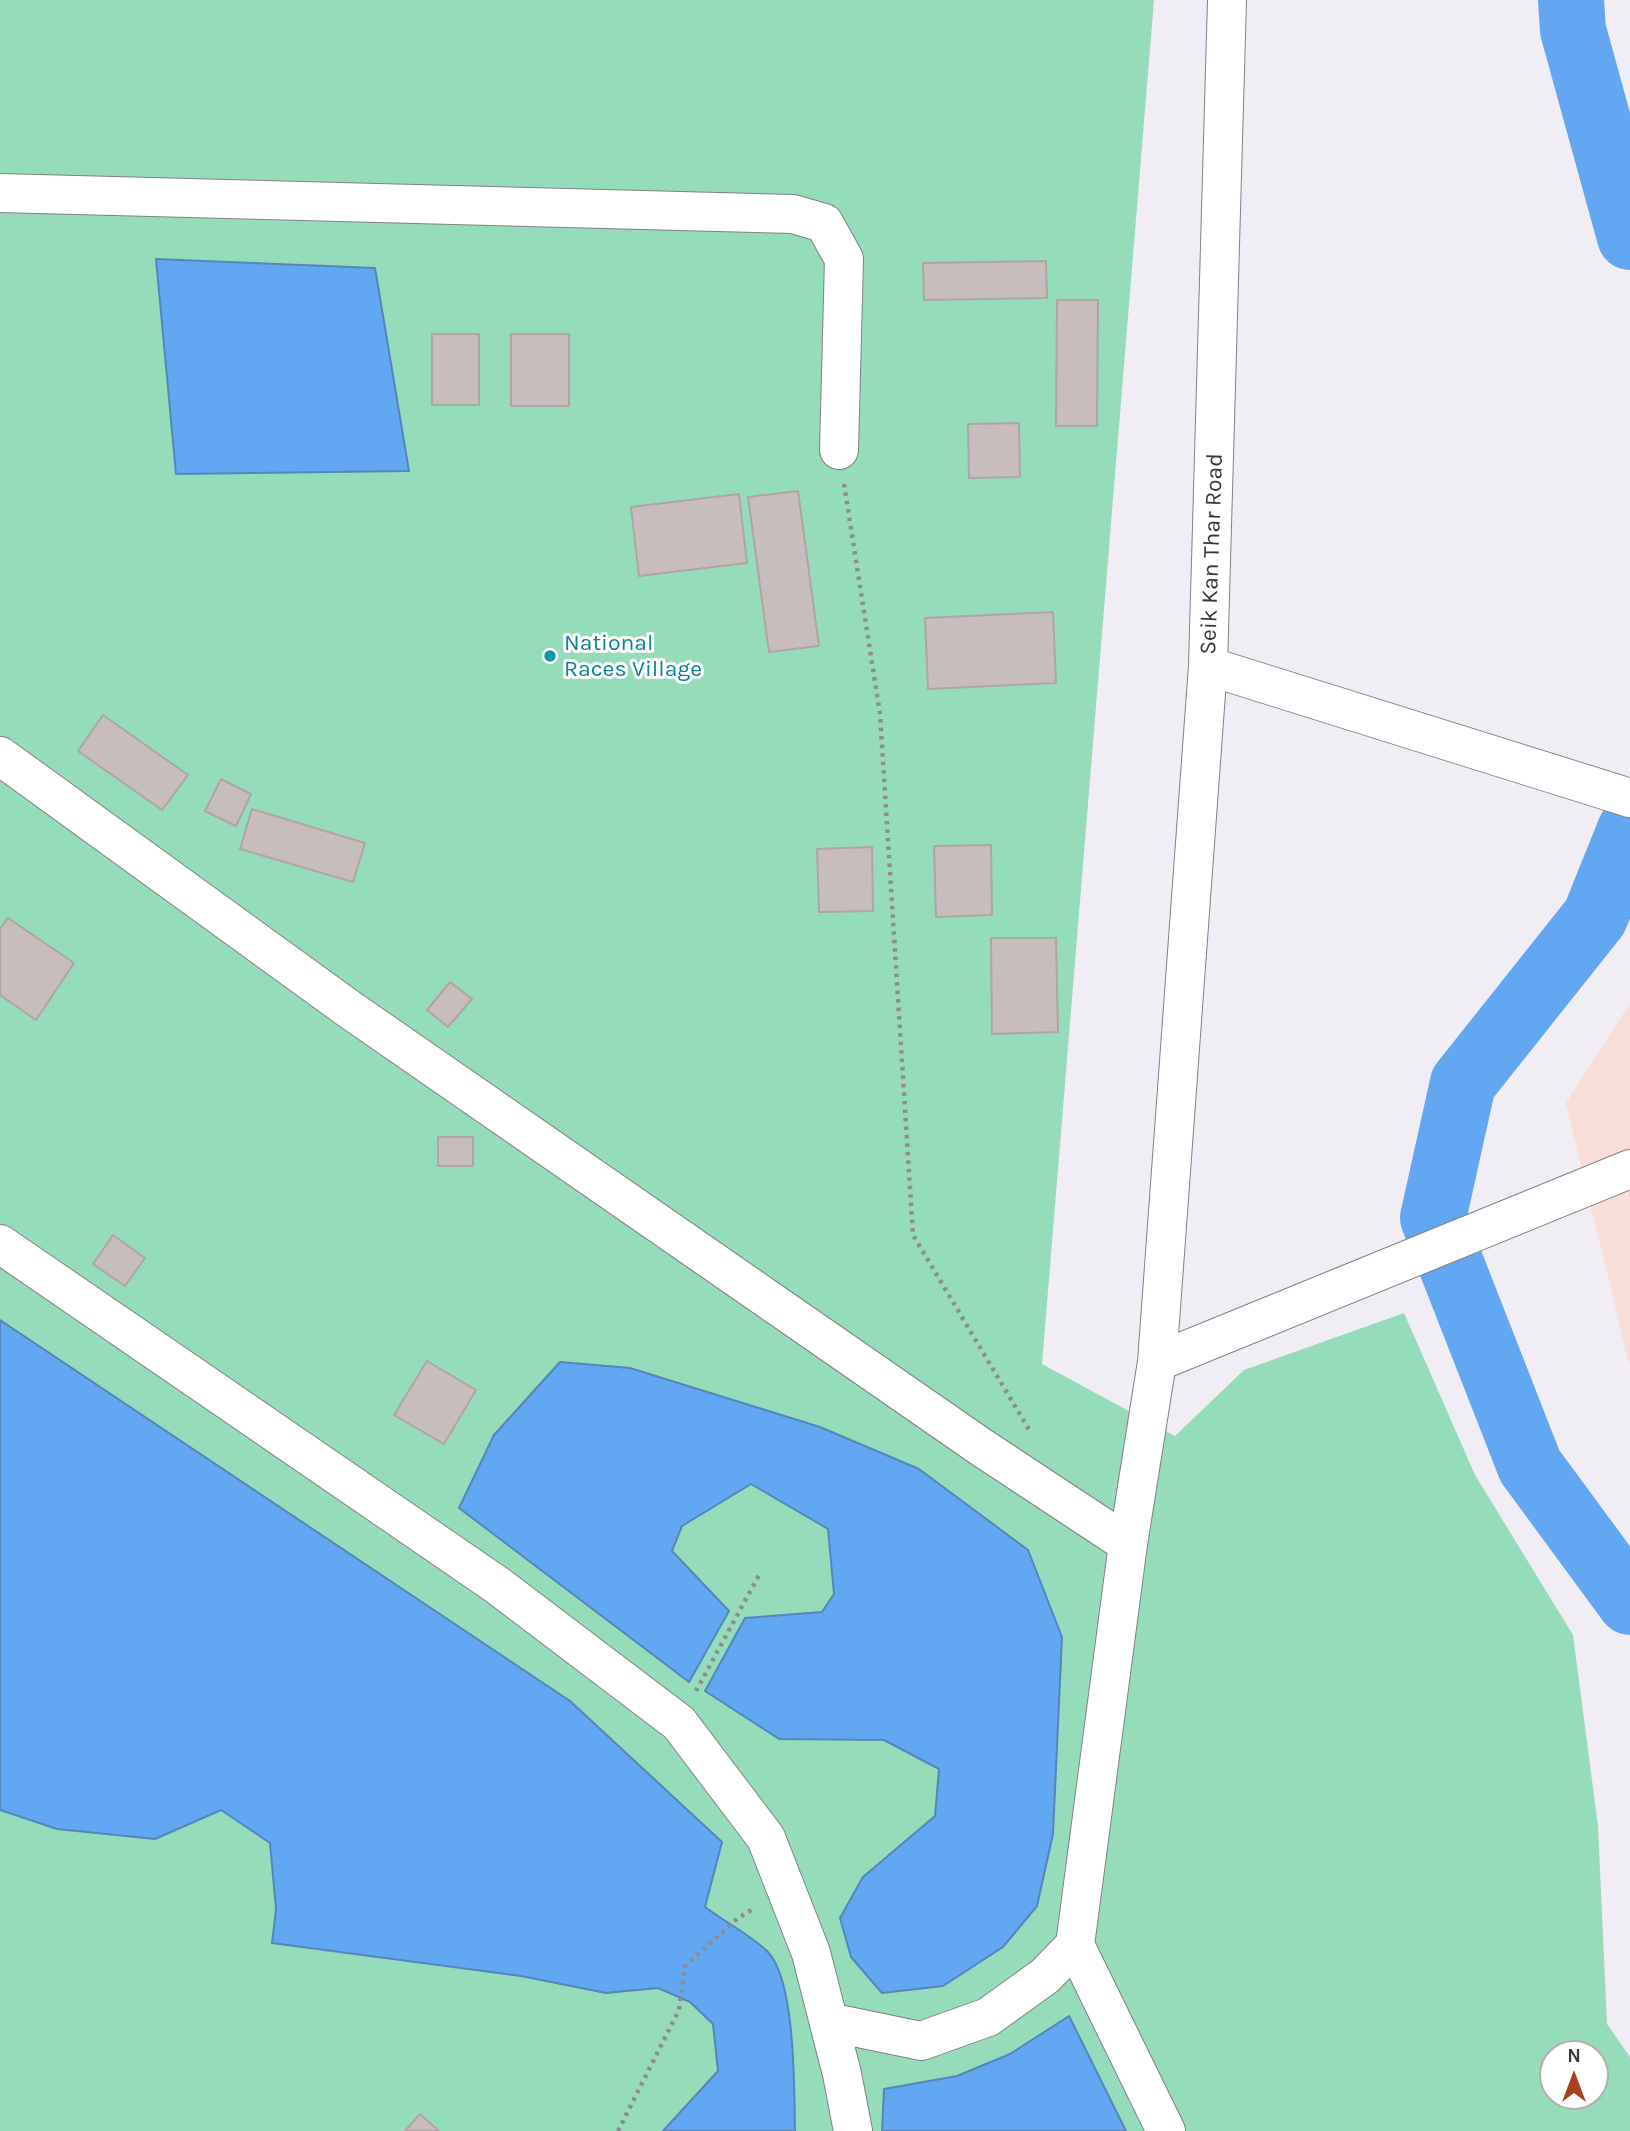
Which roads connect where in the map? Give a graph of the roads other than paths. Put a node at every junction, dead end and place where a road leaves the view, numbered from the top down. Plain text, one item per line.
1 (1227, 0) edge
2 (0, 193) edge
3 (839, 450) road end
4 (1208, 666) junction
5 (0, 756) edge
6 (1630, 797) edge
7 (1630, 1170) edge
8 (0, 1244) edge
9 (1157, 1362) junction
10 (1128, 1544) junction
11 (1075, 1945) junction
12 (829, 2022) junction
13 (853, 2131) edge
14 (1166, 2131) edge

1 - 4 street, Seik Kan Thar Road
2 - 3 street
4 - 6 street, Seik Kan Thar Road
4 - 9 street
5 - 10 street
7 - 9 street
8 - 12 street
9 - 10 street
10 - 11 street
11 - 12 street
11 - 14 street
12 - 13 street

